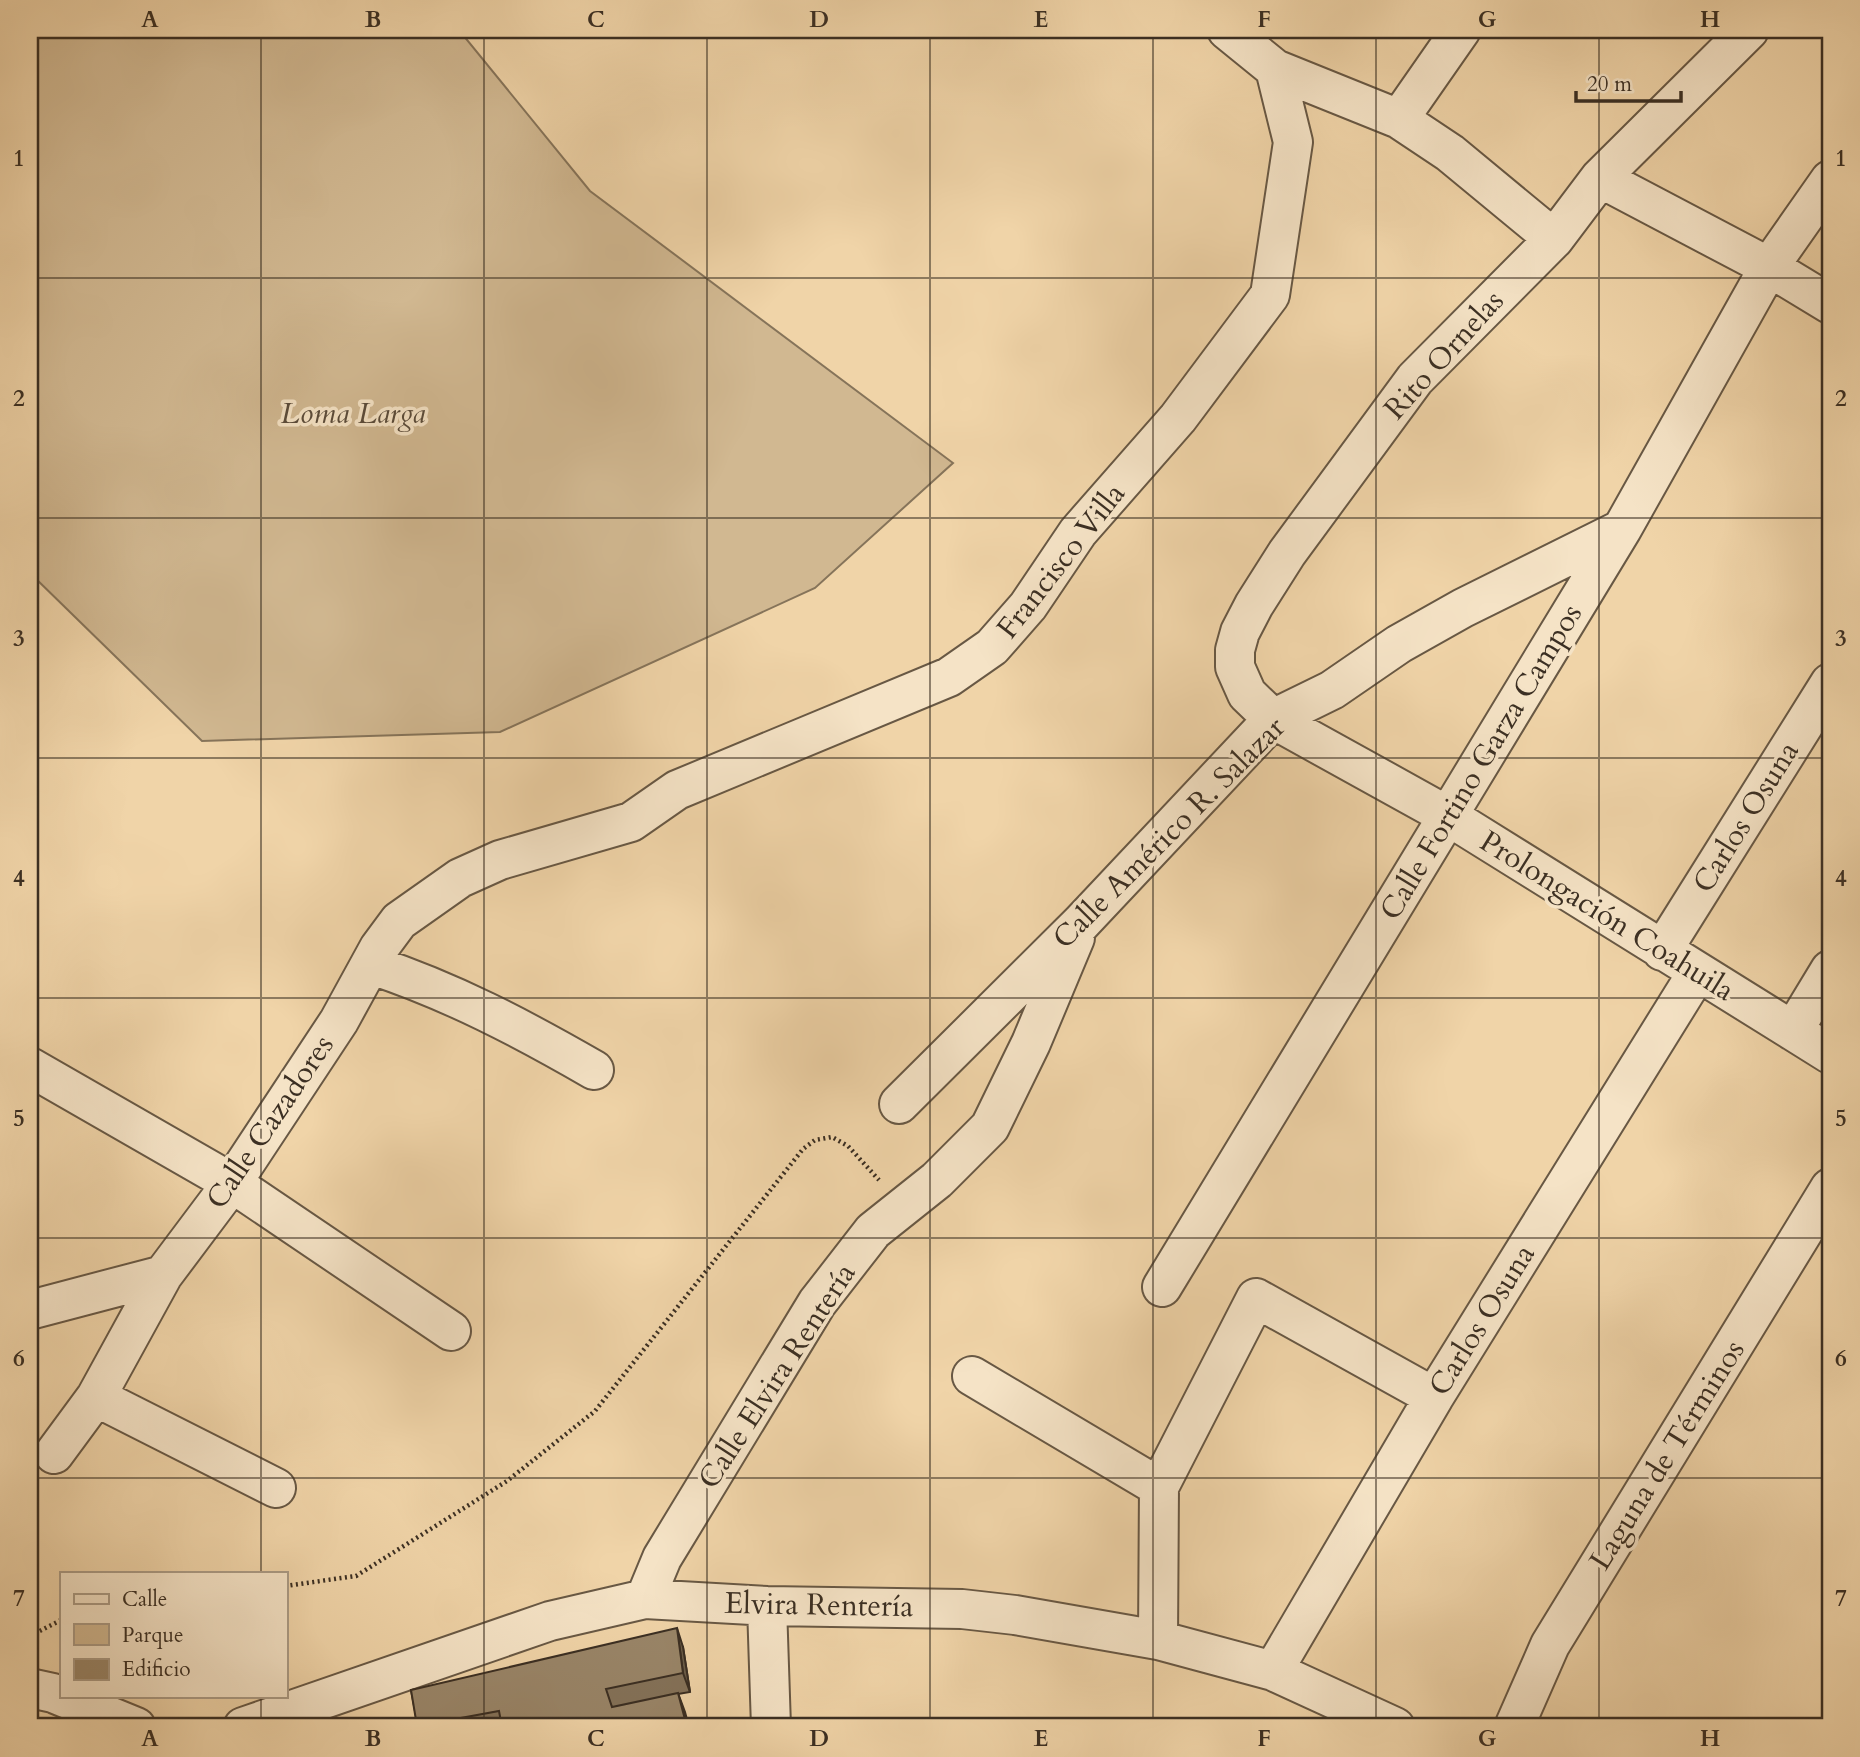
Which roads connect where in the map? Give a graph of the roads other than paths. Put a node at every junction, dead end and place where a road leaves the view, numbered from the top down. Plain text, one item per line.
1 (1227, 30) edge
2 (1461, 30) edge
3 (1749, 30) edge
4 (1275, 69) junction
5 (1399, 119) junction
6 (1600, 178) junction
7 (1830, 180) edge
8 (1554, 239) junction
9 (1769, 267) junction
10 (1830, 304) edge
11 (1622, 529) junction
12 (1830, 683) edge
13 (1273, 719) junction
14 (1448, 816) junction
15 (1081, 923) junction
16 (1662, 951) junction
17 (372, 965) junction
18 (1830, 971) edge
19 (1697, 973) junction
20 (1793, 1031) junction
21 (1830, 1054) edge
22 (30, 1067) edge
23 (594, 1070) dead end
24 (899, 1104) dead end
25 (232, 1183) junction
26 (1830, 1188) edge
27 (163, 1275) junction
28 (1162, 1287) dead end
29 (30, 1310) edge
30 (451, 1331) dead end
31 (972, 1376) dead end
32 (96, 1397) junction
33 (1434, 1397) junction
34 (54, 1454) dead end
35 (1159, 1487) junction
36 (275, 1488) dead end
37 (645, 1599) junction
38 (767, 1606) junction
39 (1158, 1640) junction
40 (1273, 1671) junction
41 (30, 1688) edge
42 (60, 1696) edge
43 (65, 1698) edge
44 (136, 1727) edge
45 (243, 1727) edge
46 (771, 1727) edge
47 (1395, 1727) edge
48 (1514, 1727) edge

1 - 4 street
2 - 5 street
3 - 6 street, Rito Ornelas
4 - 5 street
4 - 17 street, Francisco Villa
5 - 8 street
6 - 8 street, Rito Ornelas
6 - 9 street
7 - 9 street, Calle Fortino Garza Campos
8 - 13 street, Rito Ornelas
9 - 10 street
9 - 11 street, Calle Fortino Garza Campos
11 - 13 street, Calle Américo R. Salazar
11 - 14 street, Calle Fortino Garza Campos
12 - 16 street, Carlos Osuna
13 - 14 street, Prolongación Coahuila
13 - 15 street, Calle Américo R. Salazar
14 - 16 street, Prolongación Coahuila
14 - 28 street, Calle Fortino Garza Campos
15 - 24 street, Calle Américo R. Salazar
15 - 37 street, Calle Elvira Rentería
16 - 19 street, Prolongación Coahuila
17 - 23 street
17 - 25 street, Calle Cazadores
18 - 20 street
19 - 20 street, Prolongación Coahuila
19 - 33 street, Carlos Osuna
20 - 21 street, Prolongación Coahuila
22 - 25 street
25 - 27 street, Calle Cazadores
25 - 30 street
26 - 48 street, Laguna de Términos
27 - 29 street
27 - 32 street, Calle Cazadores
31 - 35 street
32 - 34 street, Calle Cazadores
32 - 36 street
33 - 35 street
33 - 40 street, Carlos Osuna
35 - 39 street
37 - 38 street, Elvira Rentería
37 - 45 street, Elvira Rentería
38 - 39 street, Elvira Rentería
38 - 46 street
39 - 40 street, Elvira Rentería
40 - 47 street, Elvira Rentería
41 - 42 street
43 - 44 street

